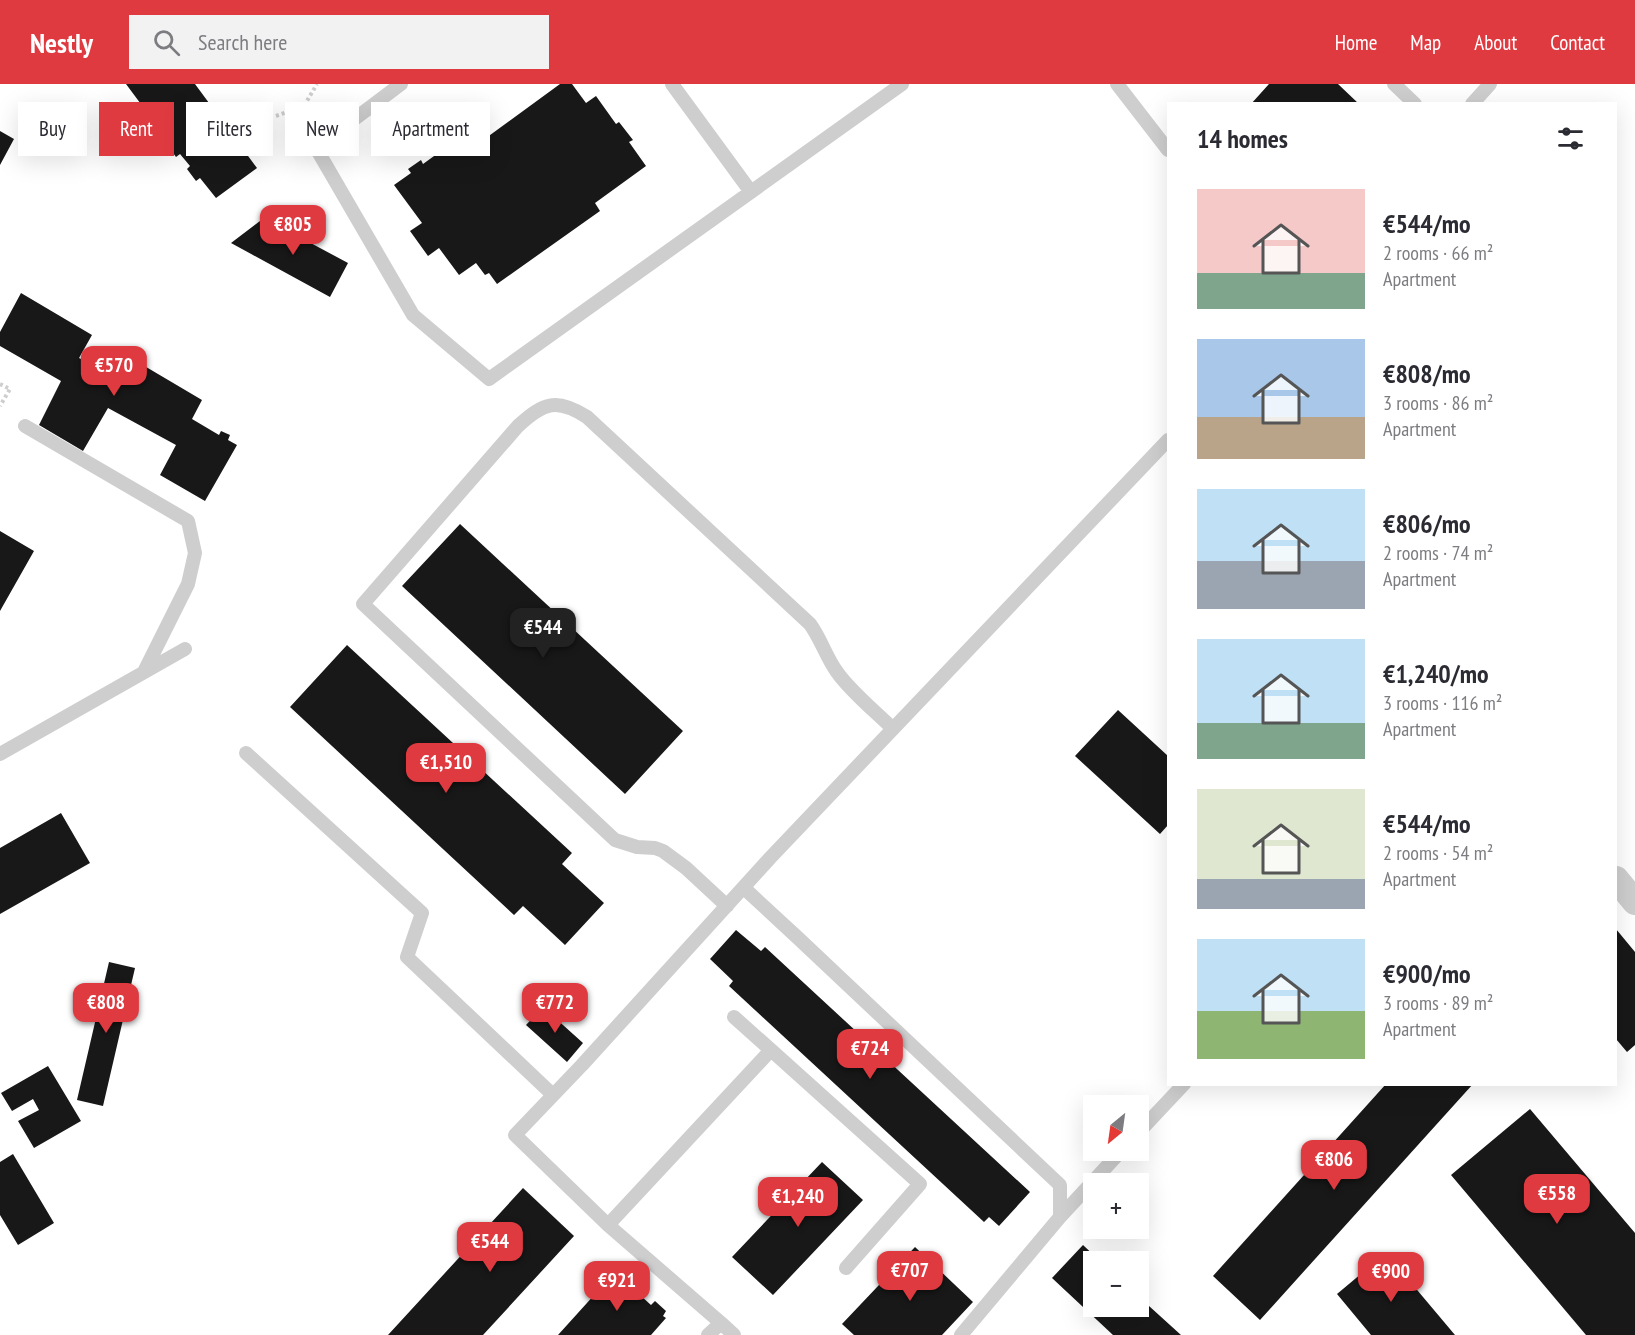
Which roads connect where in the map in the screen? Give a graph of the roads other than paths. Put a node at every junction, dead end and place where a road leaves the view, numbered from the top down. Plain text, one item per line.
1 (401, 84) edge
2 (672, 84) edge
3 (902, 84) edge
4 (1117, 84) edge
5 (1394, 84) edge
6 (1490, 84) edge
7 (1413, 102) edge
8 (1474, 102) edge
9 (1167, 149) edge
10 (751, 192) junction
11 (25, 426) dead end
12 (1167, 441) edge
13 (185, 648) dead end
14 (146, 670) junction
15 (893, 729) junction
16 (246, 753) dead end
17 (0, 754) edge
18 (1617, 880) edge
19 (744, 888) junction
20 (1635, 902) edge
21 (727, 906) junction
22 (734, 1017) dead end
23 (771, 1050) junction
24 (1182, 1086) edge
25 (553, 1095) junction
26 (1149, 1121) edge
27 (1112, 1161) edge
28 (1060, 1217) junction
29 (608, 1225) junction
30 (846, 1268) dead end
31 (721, 1323) junction
32 (708, 1335) edge
33 (734, 1335) edge
34 (961, 1335) edge

1 - 10 lane
2 - 10 lane
3 - 10 lane
4 - 9 lane
5 - 7 lane
6 - 8 lane
11 - 14 lane
12 - 15 lane
13 - 14 lane
14 - 17 lane
15 - 19 lane
15 - 21 lane
16 - 25 lane
18 - 20 street
19 - 21 lane
19 - 28 lane
21 - 25 lane
22 - 23 lane
23 - 29 lane
23 - 30 lane
24 - 26 lane
25 - 29 lane
27 - 28 lane
28 - 34 lane
29 - 31 lane
31 - 32 lane
31 - 33 lane

